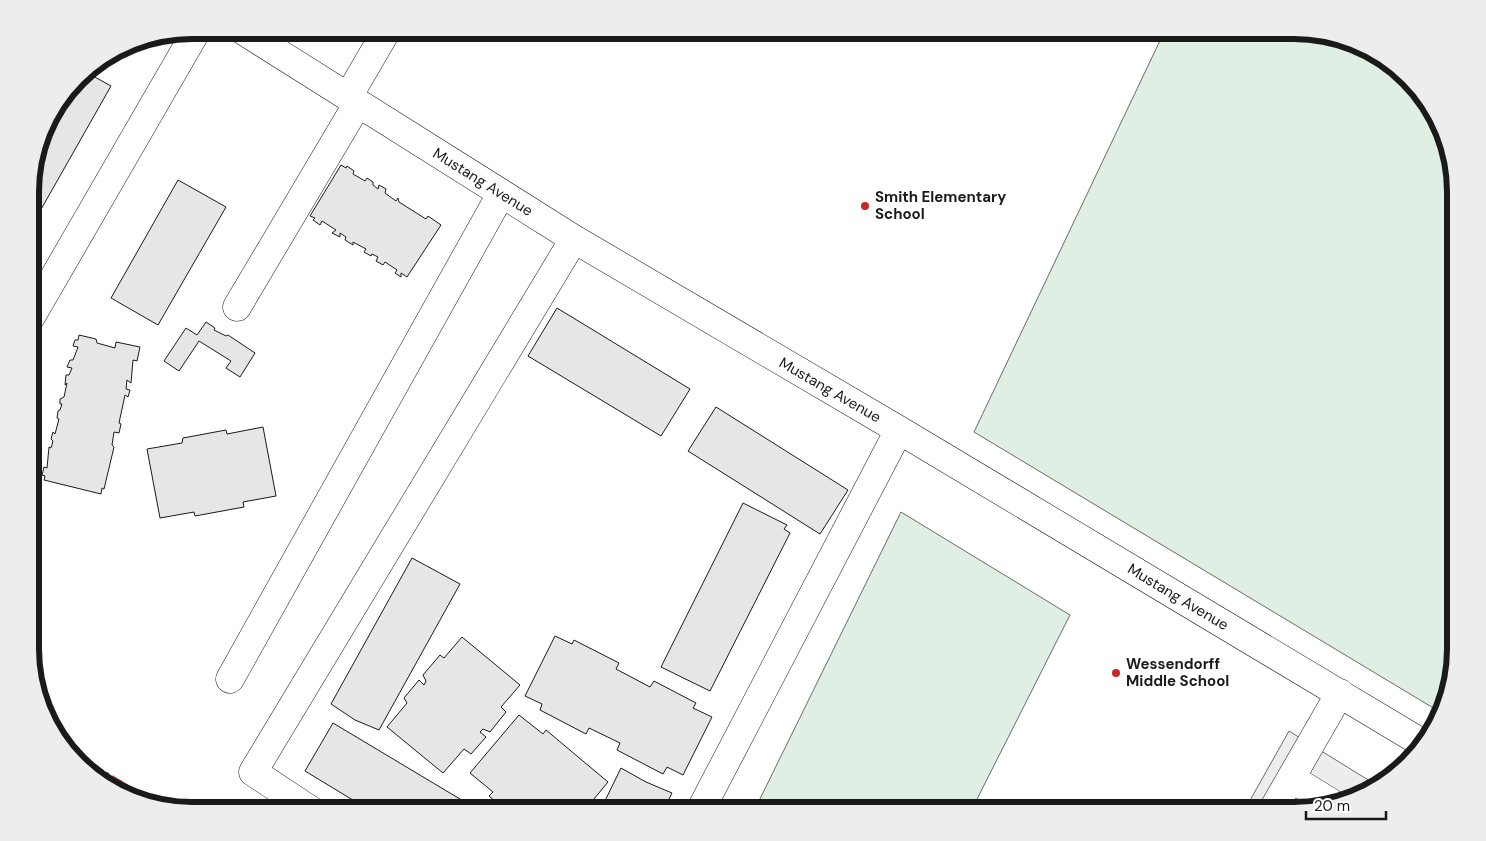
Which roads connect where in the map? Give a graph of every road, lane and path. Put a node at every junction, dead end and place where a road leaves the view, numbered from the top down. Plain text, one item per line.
1 (192, 39) edge
2 (256, 39) edge
3 (382, 39) edge
4 (353, 100) junction
5 (502, 194) junction
6 (574, 240) junction
7 (39, 303) edge
8 (237, 307) dead end
9 (899, 430) junction
10 (230, 679) dead end
11 (1340, 694) junction
12 (1418, 740) edge
13 (1291, 778) junction
14 (1325, 799) edge
15 (298, 802) edge
16 (705, 802) edge
17 (1277, 802) edge

1 - 7 street
2 - 4 street, Mustang Avenue
3 - 4 street
4 - 5 street, Mustang Avenue
4 - 8 street
5 - 6 street, Mustang Avenue
5 - 10 street
6 - 9 street, Mustang Avenue
6 - 15 street
9 - 11 street, Mustang Avenue
9 - 16 street
11 - 12 street, Mustang Avenue
11 - 13 street
13 - 14 street
13 - 17 street

